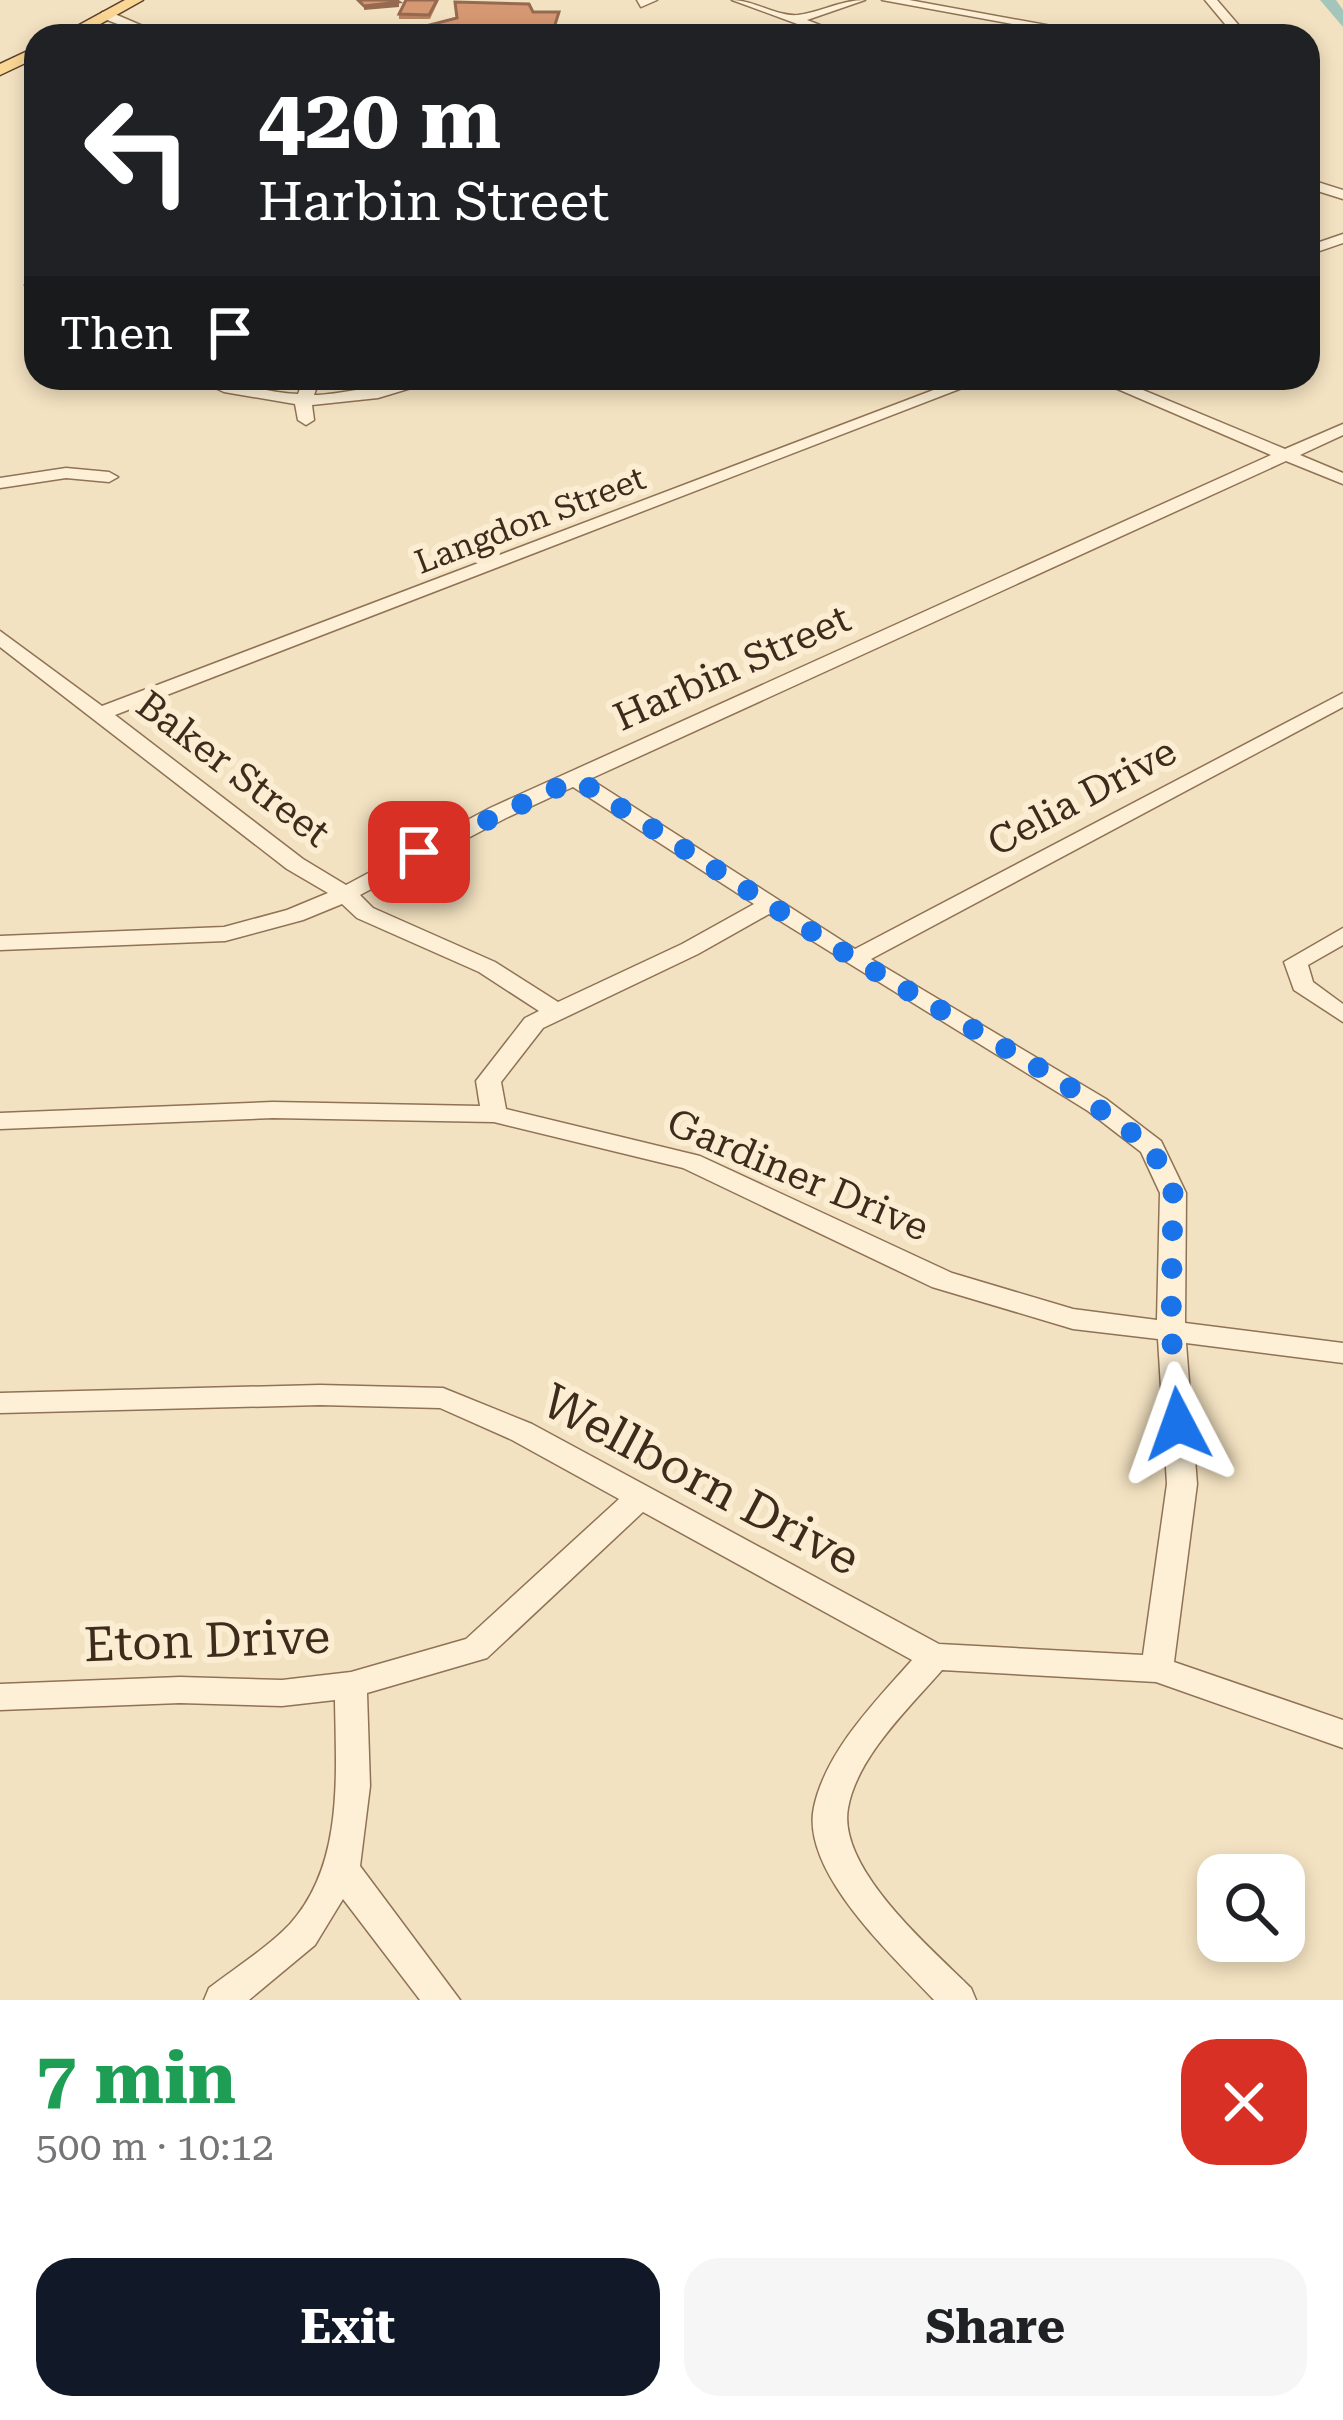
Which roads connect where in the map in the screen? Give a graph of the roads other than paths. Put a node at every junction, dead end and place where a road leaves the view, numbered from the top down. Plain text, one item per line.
1 (136, 0) edge
2 (738, 0) edge
3 (860, 0) edge
4 (888, 0) edge
5 (1211, 0) edge
6 (106, 15) junction
7 (794, 20) junction
8 (89, 24) edge
9 (129, 24) edge
10 (806, 24) edge
11 (1029, 24) edge
12 (1232, 24) edge
13 (238, 390) edge
14 (310, 390) edge
15 (390, 390) edge
16 (949, 390) edge
17 (1127, 390) edge
18 (304, 411) junction
19 (1343, 429) edge
20 (1274, 454) junction
21 (109, 477) dead end
22 (1343, 478) edge
23 (0, 483) edge
24 (0, 637) edge
25 (1343, 699) edge
26 (99, 714) junction
27 (576, 779) junction
28 (345, 894) junction
29 (773, 903) junction
30 (1343, 935) edge
31 (0, 944) edge
32 (854, 959) junction
33 (557, 1012) junction
34 (1343, 1015) edge
35 (488, 1081) junction
36 (446, 1112) junction
37 (494, 1114) junction
38 (0, 1121) edge
39 (1171, 1329) junction
40 (1343, 1353) edge
41 (0, 1402) edge
42 (641, 1496) junction
43 (934, 1657) junction
44 (1157, 1670) junction
45 (351, 1685) junction
46 (0, 1697) edge
47 (1343, 1734) edge
48 (342, 1870) junction
49 (222, 2000) edge
50 (442, 2000) edge
51 (958, 2000) edge

1 - 6 main road
2 - 7 street
3 - 7 street
4 - 11 street
5 - 12 street
6 - 8 main road
6 - 9 street
7 - 10 street
13 - 18 street
14 - 18 street
15 - 18 street
16 - 26 street, Langdon Street
17 - 20 street
19 - 20 street, Harbin Street
20 - 22 street
20 - 27 street, Harbin Street
21 - 23 street
24 - 26 street, Baker Street
25 - 32 street, Celia Drive
26 - 28 street, Baker Street
27 - 28 street, Harbin Street
27 - 29 street
28 - 31 street, Harbin Street
28 - 33 street, Baker Street
29 - 32 street
29 - 33 street
30 - 34 street
32 - 39 street
33 - 35 street
35 - 36 street
35 - 37 street
36 - 37 street, Gardiner Drive
36 - 38 street, Gardiner Drive
37 - 39 street, Gardiner Drive
39 - 40 street, Gardiner Drive
39 - 44 street
41 - 42 street, Wellborn Drive
42 - 43 street, Wellborn Drive
42 - 45 street, Eton Drive
43 - 44 street, Wellborn Drive
43 - 51 street
44 - 47 street, Wellborn Drive
45 - 46 street, Eton Drive
45 - 48 street
48 - 49 street
48 - 50 street

